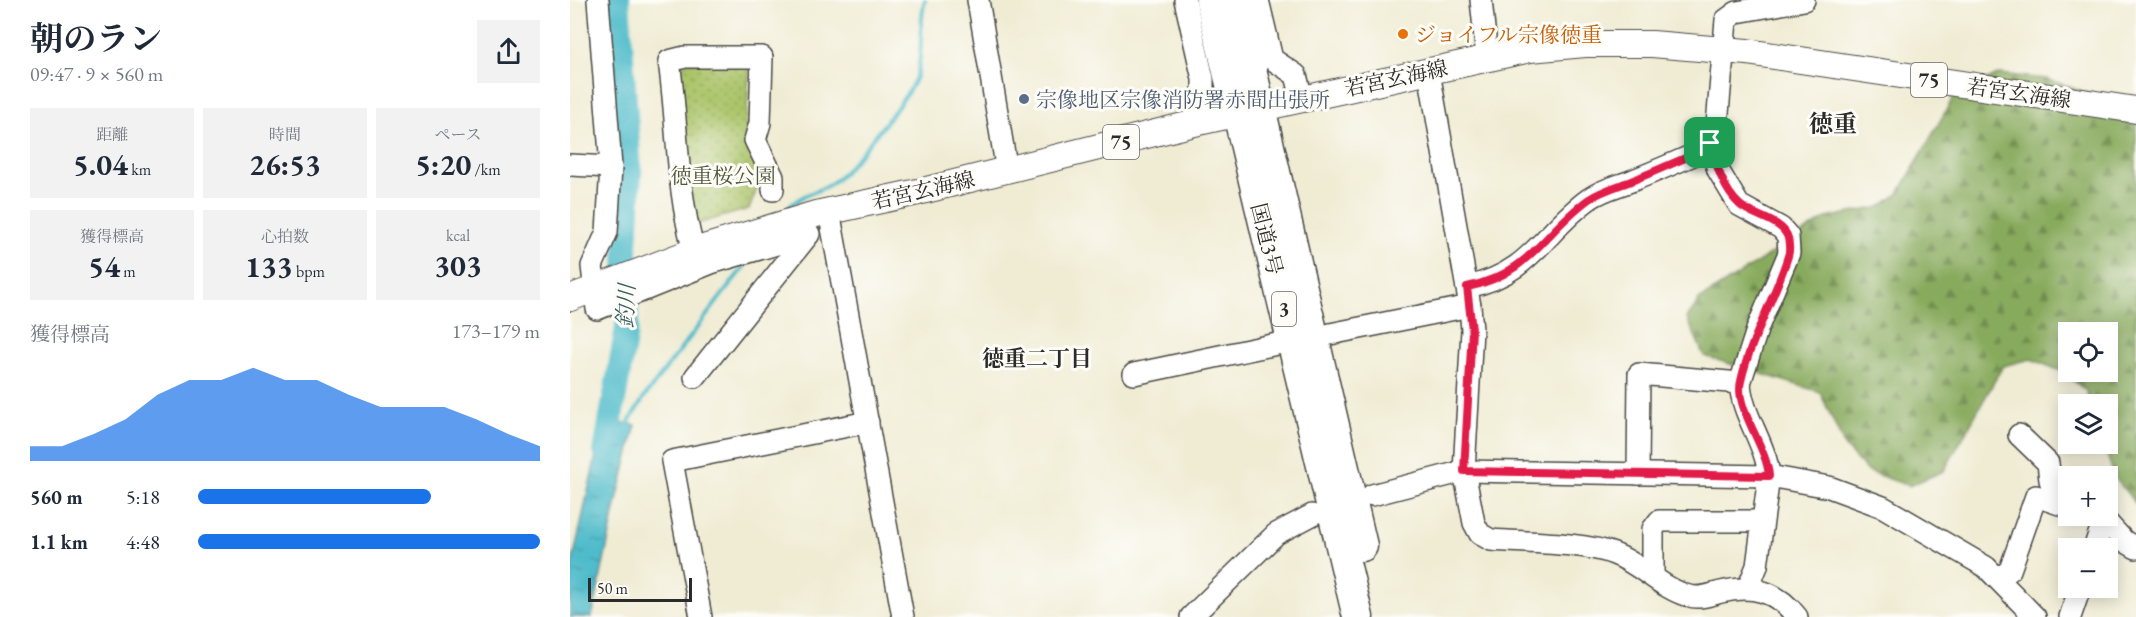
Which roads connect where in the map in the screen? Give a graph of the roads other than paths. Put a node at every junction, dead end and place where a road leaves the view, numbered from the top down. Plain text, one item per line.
1 (598, 0) edge
2 (978, 0) edge
3 (1185, 0) edge
4 (1211, 0) edge
5 (1235, 0) edge
6 (1258, 0) edge
7 (1480, 0) edge
8 (1804, 0) edge
9 (1724, 10) edge
10 (1722, 50) junction
11 (1487, 57) junction
12 (1429, 72) junction
13 (1302, 99) junction
14 (2136, 110) edge
15 (1248, 111) junction
16 (1203, 121) junction
17 (1710, 143) junction
18 (570, 165) edge
19 (611, 166) junction
20 (1007, 171) junction
21 (773, 190) dead end
22 (818, 220) junction
23 (694, 251) junction
24 (665, 272) junction
25 (591, 295) edge
26 (1469, 296) junction
27 (1330, 334) dead end
28 (1277, 344) dead end
29 (1134, 374) dead end
30 (694, 377) dead end
31 (1740, 383) junction
32 (868, 422) junction
33 (2019, 435) dead end
34 (1464, 471) junction
35 (1638, 474) junction
36 (1769, 476) junction
37 (1372, 495) dead end
38 (2058, 495) edge
39 (2058, 503) edge
40 (1312, 514) dead end
41 (1762, 521) junction
42 (2109, 526) edge
43 (2136, 548) edge
44 (1653, 575) junction
45 (2000, 578) junction
46 (1748, 588) junction
47 (2077, 598) edge
48 (1690, 607) edge
49 (701, 617) edge
50 (903, 617) edge
51 (1191, 617) edge
52 (1358, 617) edge
53 (1379, 617) edge
54 (1797, 617) edge
55 (2035, 617) edge
56 (2070, 617) edge

1 - 19 street
2 - 20 street
3 - 16 street
4 - 15 highway, 国道3号 / 3
5 - 15 highway, 国道3号 / 3
6 - 13 street
7 - 11 street
8 - 9 street
9 - 10 street
10 - 11 main road, 若宮玄海線 / 75
10 - 14 main road, 若宮玄海線 / 75
10 - 17 street
11 - 12 main road, 若宮玄海線 / 75
12 - 13 main road, 若宮玄海線 / 75
12 - 26 street
13 - 15 main road, 若宮玄海線 / 75
15 - 16 main road, 若宮玄海線 / 75
15 - 52 highway, 国道3号 / 3
15 - 53 highway, 国道3号 / 3
16 - 20 main road, 若宮玄海線 / 75
17 - 26 street
17 - 31 street
18 - 19 street
19 - 25 street
20 - 22 main road, 若宮玄海線 / 75
21 - 23 street
22 - 23 main road, 若宮玄海線 / 75
22 - 24 street
22 - 30 street
22 - 32 street
23 - 24 main road, 若宮玄海線 / 75
24 - 25 main road, 若宮玄海線 / 75
26 - 27 street
26 - 34 street
28 - 29 street
31 - 35 street
31 - 36 street
32 - 49 street
32 - 50 street
33 - 38 street
34 - 35 street
34 - 37 street
34 - 44 street
35 - 36 street
36 - 41 street
36 - 45 street
39 - 45 street
40 - 51 street
41 - 44 street
41 - 46 street
42 - 43 street
44 - 48 street
45 - 55 street
46 - 48 street
46 - 54 street
47 - 56 street

